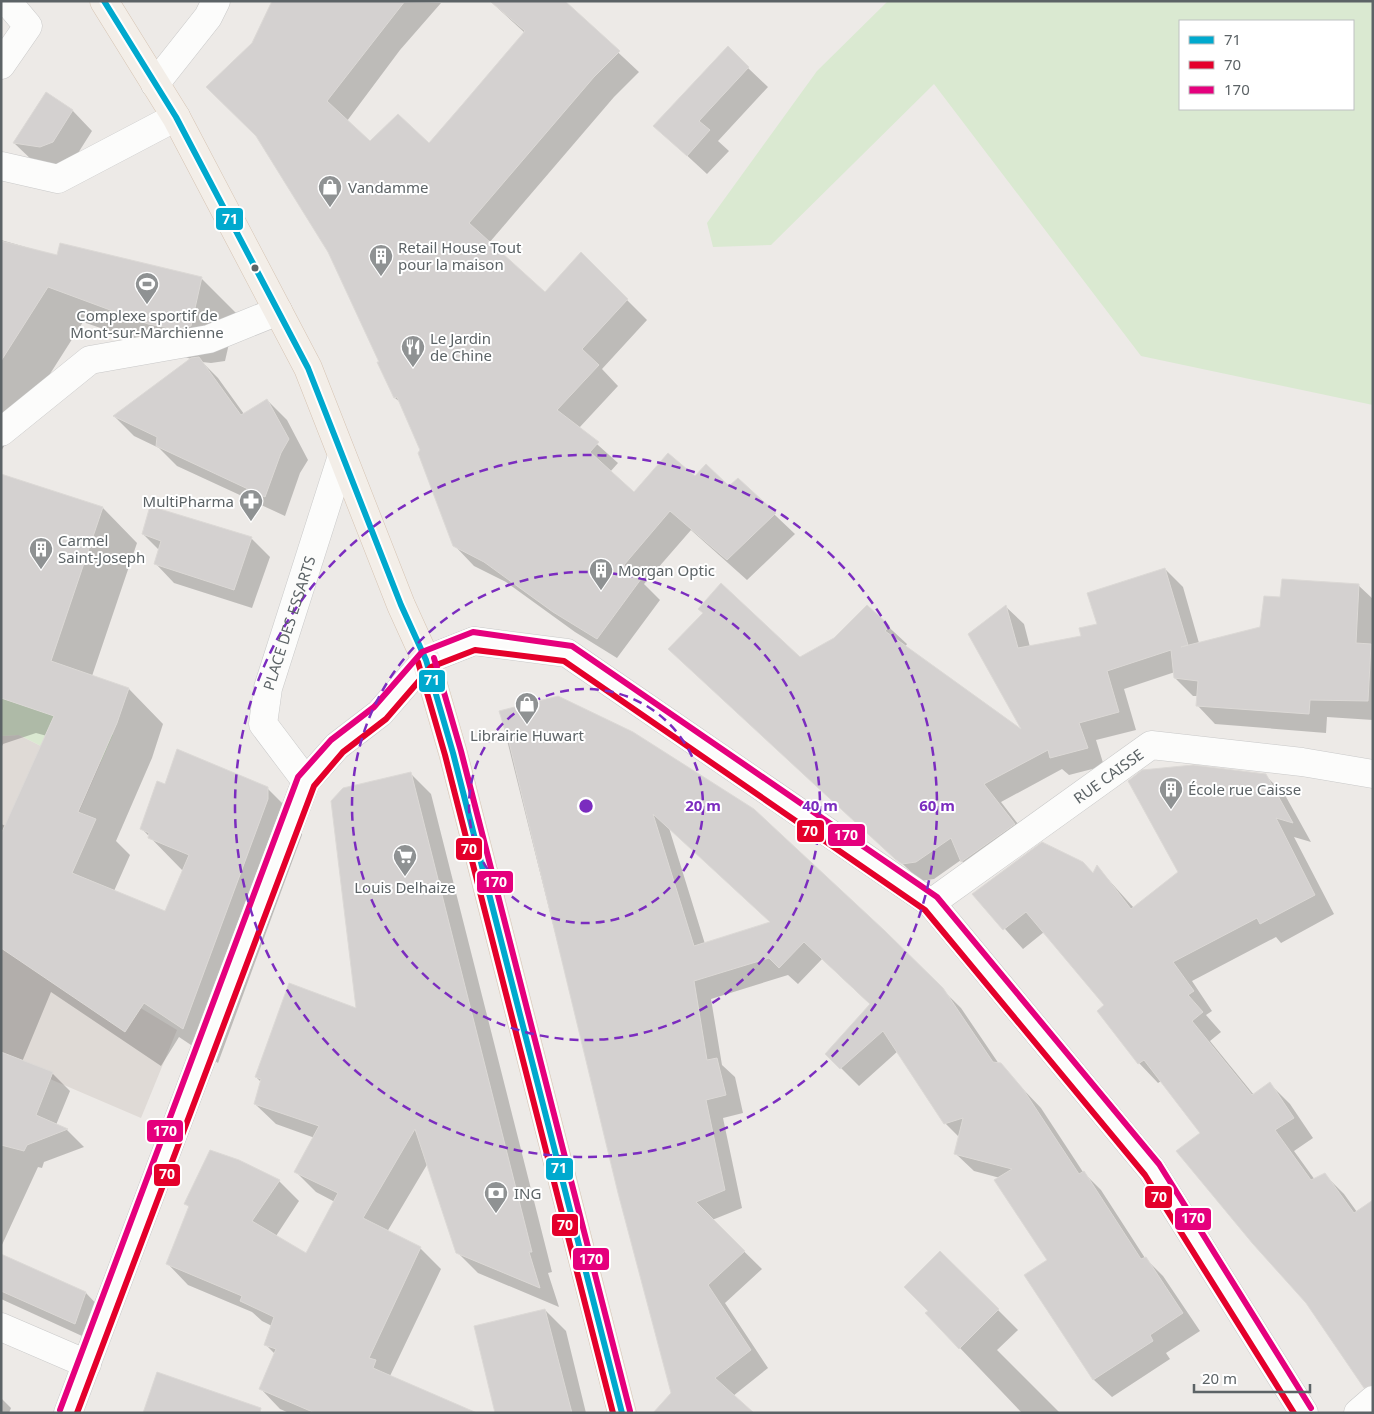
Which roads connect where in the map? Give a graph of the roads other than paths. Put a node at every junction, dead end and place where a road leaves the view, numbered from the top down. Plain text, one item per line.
1 (7, 1) edge
2 (104, 1) edge
3 (216, 1) edge
4 (1, 65) edge
5 (155, 84) junction
6 (176, 117) junction
7 (1, 166) edge
8 (278, 311) junction
9 (1, 432) edge
10 (342, 456) junction
11 (426, 660) junction
12 (1373, 774) edge
13 (306, 781) junction
14 (931, 903) junction
15 (1, 1327) edge
16 (86, 1364) junction
17 (1373, 1400) edge
18 (68, 1413) edge
19 (622, 1413) edge
20 (1304, 1413) edge
21 (1358, 1413) edge

1 - 4 street
2 - 5 main road
3 - 5 street
5 - 6 main road
6 - 7 street
6 - 8 main road
8 - 9 street
8 - 10 main road
10 - 11 main road
10 - 13 street, PLACE DES ESSARTS
11 - 13 street
11 - 14 street
11 - 19 main road
12 - 14 street, RUE CAISSE
13 - 16 street
14 - 20 street
15 - 16 street
16 - 18 street
17 - 21 street

